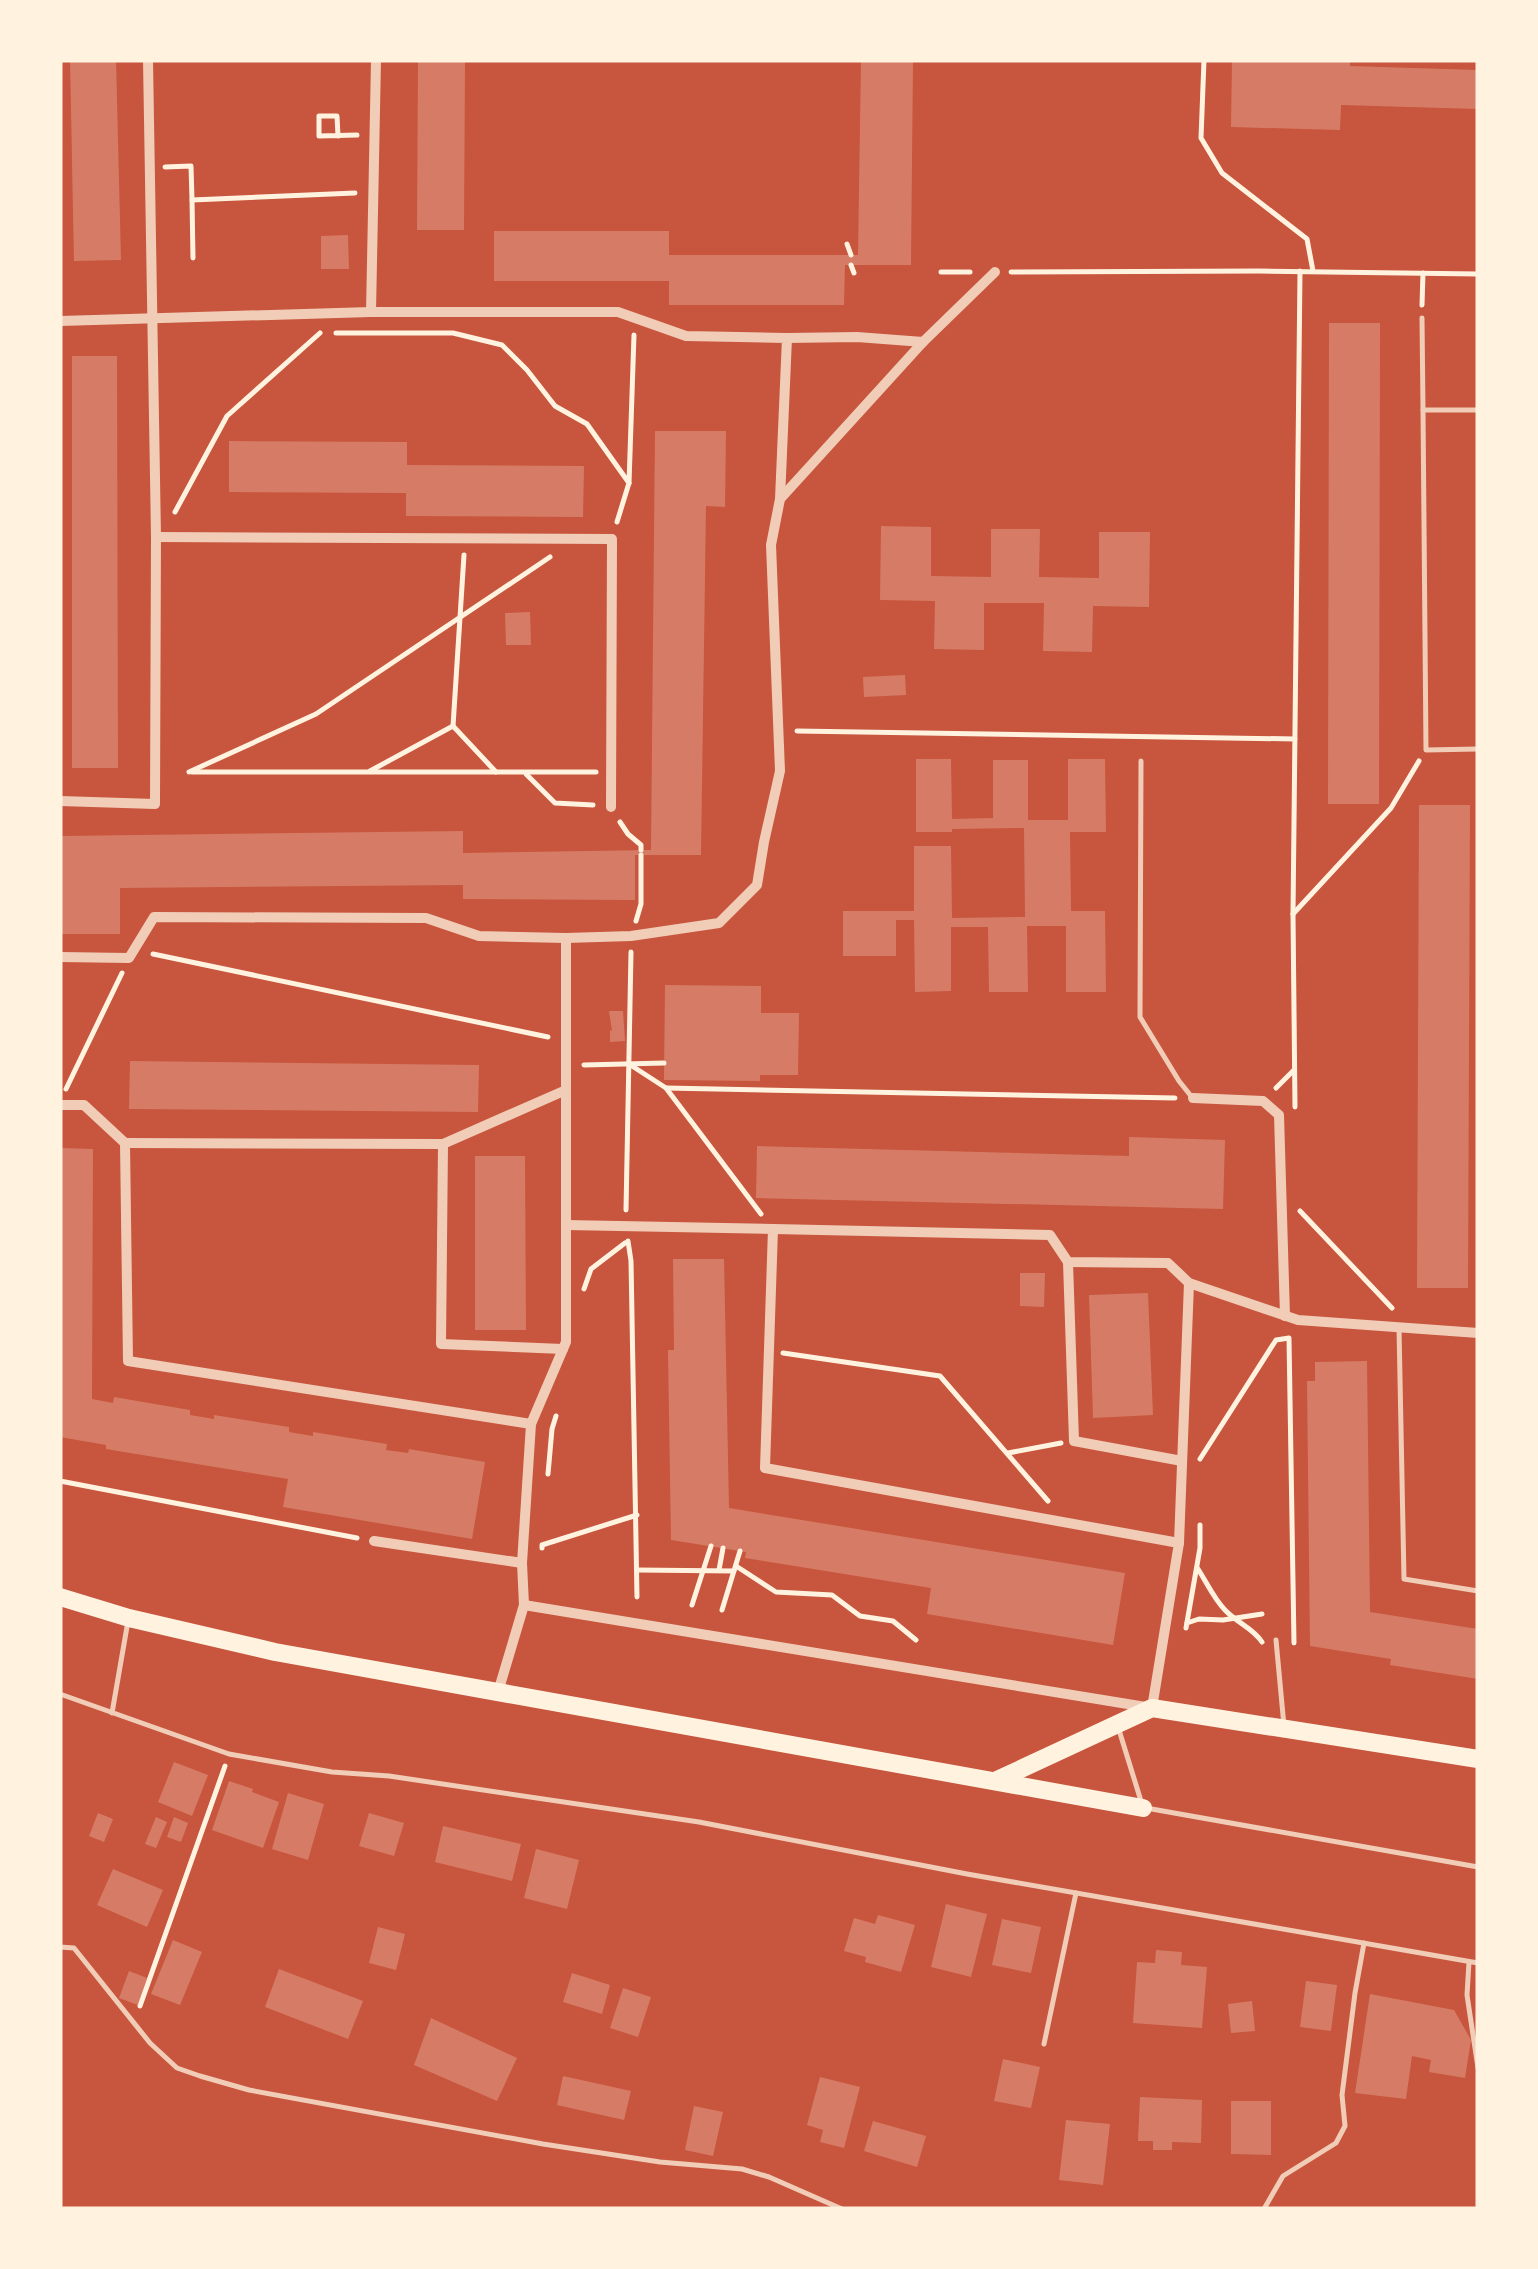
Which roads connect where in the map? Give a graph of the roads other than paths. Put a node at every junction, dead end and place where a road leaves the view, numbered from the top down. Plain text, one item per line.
1 (148, 60) edge
2 (376, 60) edge
3 (995, 272) road end
4 (370, 312) junction
5 (154, 318) junction
6 (1422, 318) road end
7 (60, 322) edge
8 (787, 338) junction
9 (923, 342) junction
10 (1424, 410) junction
11 (1478, 410) edge
12 (780, 499) junction
13 (156, 536) junction
14 (1478, 749) edge
15 (1142, 762) dead end
16 (60, 801) edge
17 (611, 807) road end
18 (566, 938) junction
19 (60, 957) edge
20 (566, 1090) junction
21 (1193, 1098) joint
22 (60, 1103) edge
23 (124, 1143) junction
24 (442, 1144) junction
25 (566, 1225) junction
26 (773, 1228) junction
27 (1068, 1262) junction
28 (1189, 1283) junction
29 (1285, 1316) junction
30 (1406, 1328) junction
31 (1478, 1333) edge
32 (563, 1349) junction
33 (531, 1424) junction
34 (1182, 1461) junction
35 (374, 1541) road end
36 (1178, 1543) junction
37 (522, 1563) junction
38 (1478, 1591) edge
39 (60, 1596) edge
40 (524, 1604) junction
41 (129, 1618) junction
42 (1276, 1640) dead end
43 (498, 1692) junction
44 (60, 1694) edge
45 (1152, 1708) junction
46 (112, 1713) junction
47 (1117, 1724) junction
48 (1285, 1729) junction
49 (1478, 1759) edge
50 (995, 1781) junction
51 (1143, 1808) junction
52 (1478, 1868) edge
53 (1076, 1893) junction
54 (1364, 1943) junction
55 (60, 1947) edge
56 (1469, 1962) junction
57 (1478, 1964) edge
58 (1044, 2044) dead end
59 (1478, 2068) edge
60 (842, 2209) edge
61 (1264, 2209) edge

1 - 5 street
2 - 4 street
3 - 9 street
4 - 5 street
4 - 8 street
5 - 7 street
5 - 13 street
6 - 10 lane
8 - 9 street
8 - 12 street
9 - 12 street
10 - 11 lane
10 - 14 lane
12 - 18 street
13 - 16 street
13 - 17 street
15 - 21 lane
18 - 19 street
18 - 20 street
20 - 24 street
20 - 25 street
21 - 29 street
22 - 23 street
23 - 24 street
23 - 33 street
24 - 32 street
25 - 26 street
25 - 32 street
26 - 27 street
26 - 36 street
27 - 28 street
27 - 34 street
28 - 29 street
28 - 34 street
29 - 30 street
30 - 31 street
30 - 38 lane
32 - 33 street
33 - 37 street
34 - 36 street
35 - 37 street
36 - 45 street
37 - 40 street
39 - 41 main road
40 - 43 street
40 - 45 street
41 - 43 main road
41 - 46 lane
42 - 48 lane
43 - 50 main road
44 - 46 lane
45 - 47 main road
45 - 48 main road
46 - 53 lane
47 - 50 main road
47 - 51 lane
48 - 49 main road
50 - 51 main road
51 - 52 lane
53 - 54 lane
53 - 58 lane
54 - 56 lane
54 - 61 lane
55 - 60 lane
56 - 57 lane
56 - 59 lane

